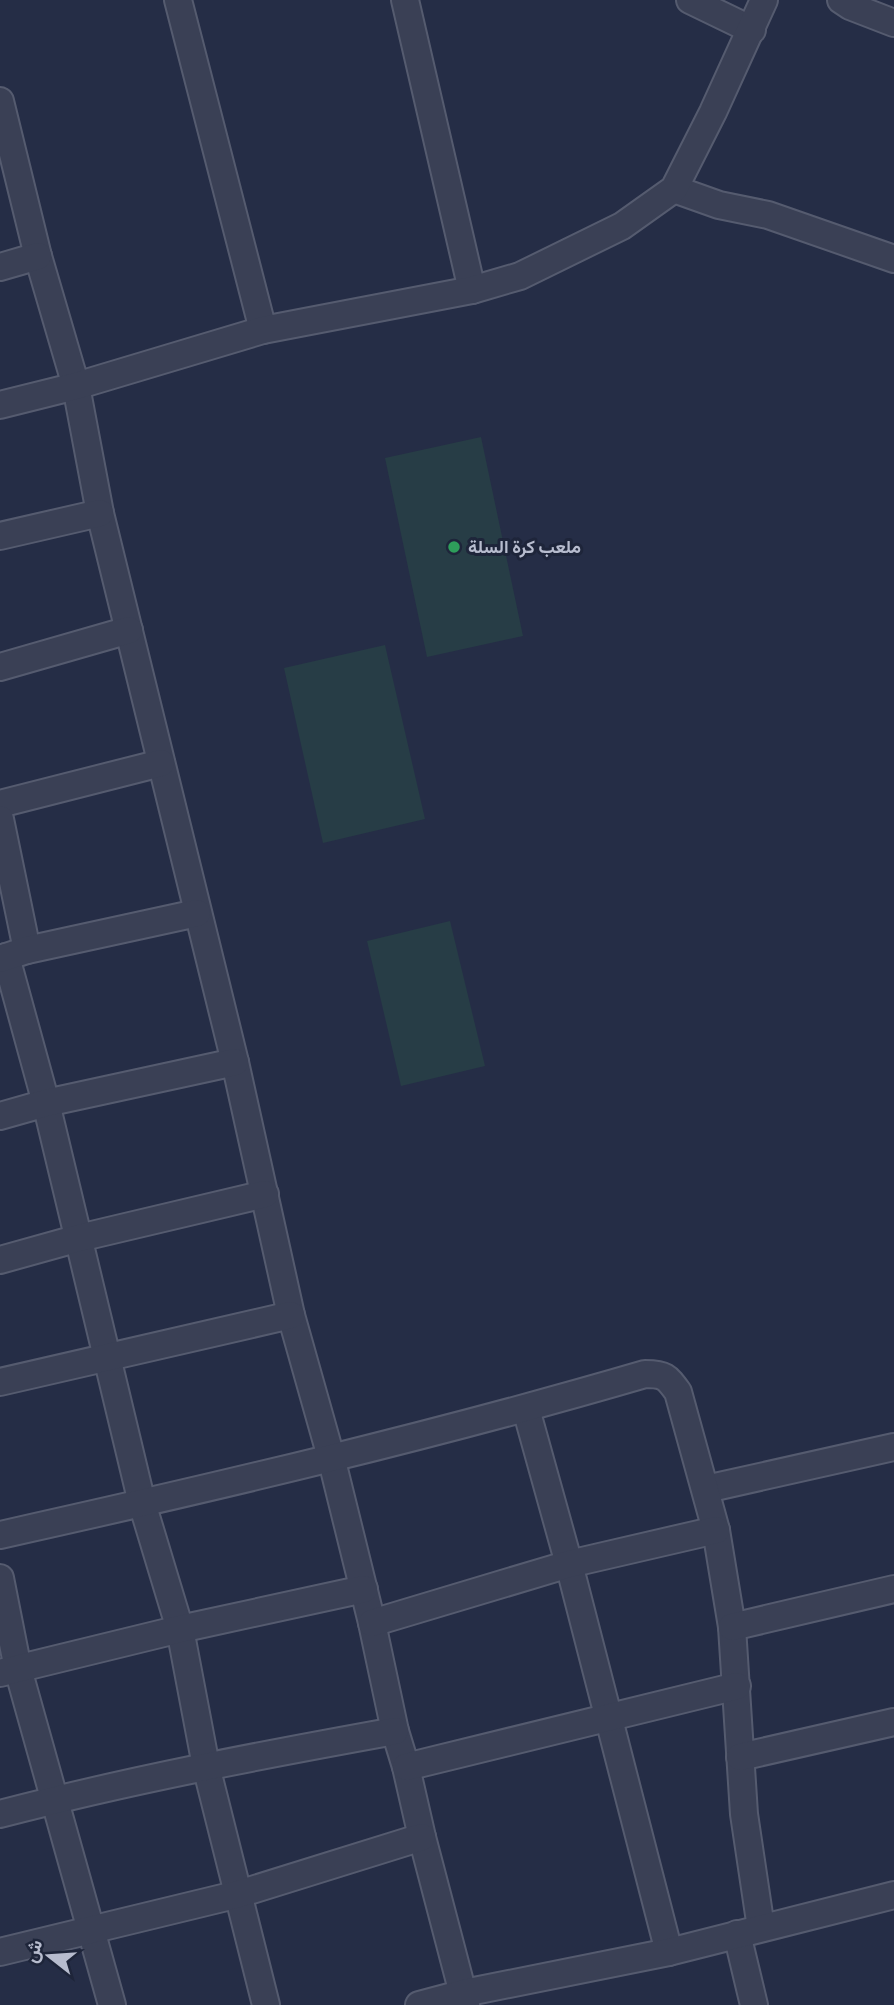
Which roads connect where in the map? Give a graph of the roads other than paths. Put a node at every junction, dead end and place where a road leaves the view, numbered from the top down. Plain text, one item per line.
1 (178, 0) edge
2 (405, 0) edge
3 (690, 0) edge
4 (764, 0) edge
5 (841, 0) edge
6 (894, 23) edge
7 (752, 30) junction
8 (0, 101) edge
9 (4, 134) edge
10 (674, 188) junction
11 (38, 257) junction
12 (894, 259) edge
13 (0, 267) edge
14 (472, 290) junction
15 (263, 330) junction
16 (76, 386) junction
17 (0, 405) edge
18 (100, 513) junction
19 (0, 536) edge
20 (129, 630) junction
21 (0, 667) edge
22 (161, 763) junction
23 (0, 804) edge
24 (0, 818) edge
25 (197, 913) junction
26 (11, 956) edge
27 (234, 1062) junction
28 (46, 1103) junction
29 (0, 1115) edge
30 (265, 1194) junction
31 (79, 1238) junction
32 (0, 1259) edge
33 (291, 1315) junction
34 (106, 1357) junction
35 (0, 1382) edge
36 (526, 1409) junction
37 (894, 1447) edge
38 (331, 1457) junction
39 (706, 1489) junction
40 (142, 1503) junction
41 (716, 1530) junction
42 (0, 1535) edge
43 (569, 1564) junction
44 (0, 1578) edge
45 (364, 1589) junction
46 (894, 1589) edge
47 (372, 1623) junction
48 (733, 1627) junction
49 (180, 1629) junction
50 (9, 1671) edge
51 (737, 1686) junction
52 (607, 1717) junction
53 (894, 1722) edge
54 (395, 1731) junction
55 (740, 1757) junction
56 (206, 1766) junction
57 (406, 1767) junction
58 (55, 1800) junction
59 (0, 1814) edge
60 (422, 1837) junction
61 (239, 1894) junction
62 (894, 1895) edge
63 (92, 1928) junction
64 (749, 1931) junction
65 (0, 1952) edge
66 (669, 1952) junction
67 (465, 1999) edge
68 (112, 2005) edge
69 (266, 2005) edge
70 (419, 2005) edge
71 (754, 2005) edge

1 - 15 street
2 - 14 street
3 - 7 street
4 - 7 street
5 - 6 street
7 - 10 street
8 - 9 street
9 - 11 street
10 - 12 street
10 - 14 street
11 - 13 street
11 - 16 street
14 - 15 street
15 - 16 street
16 - 17 street
16 - 18 street
18 - 19 street
18 - 20 street
20 - 21 street
20 - 22 street
22 - 23 street
22 - 25 street
24 - 26 street
25 - 26 street
25 - 27 street
26 - 28 street
27 - 28 street
27 - 30 street
28 - 29 street
28 - 31 street
30 - 31 street
30 - 33 street
31 - 32 street
31 - 34 street
33 - 34 street
33 - 38 street
34 - 35 street
34 - 40 street
36 - 38 street
36 - 39 street
36 - 43 street
37 - 39 street
38 - 40 street
38 - 45 street
39 - 41 street
40 - 42 street
40 - 49 street
41 - 43 street
41 - 48 street
43 - 47 street
43 - 52 street
44 - 50 street
45 - 47 street
45 - 49 street
46 - 48 street
47 - 54 street
48 - 51 street
49 - 50 street
49 - 56 street
50 - 58 street
51 - 52 street
51 - 55 street
52 - 57 street
52 - 66 street
53 - 55 street
54 - 56 street
54 - 57 street
55 - 64 street
56 - 58 street
56 - 61 street
57 - 60 street
58 - 59 street
58 - 63 street
60 - 61 street
60 - 67 street
61 - 63 street
61 - 69 street
62 - 64 street
63 - 65 street
63 - 68 street
64 - 66 street
64 - 71 street
66 - 67 street
67 - 70 street

